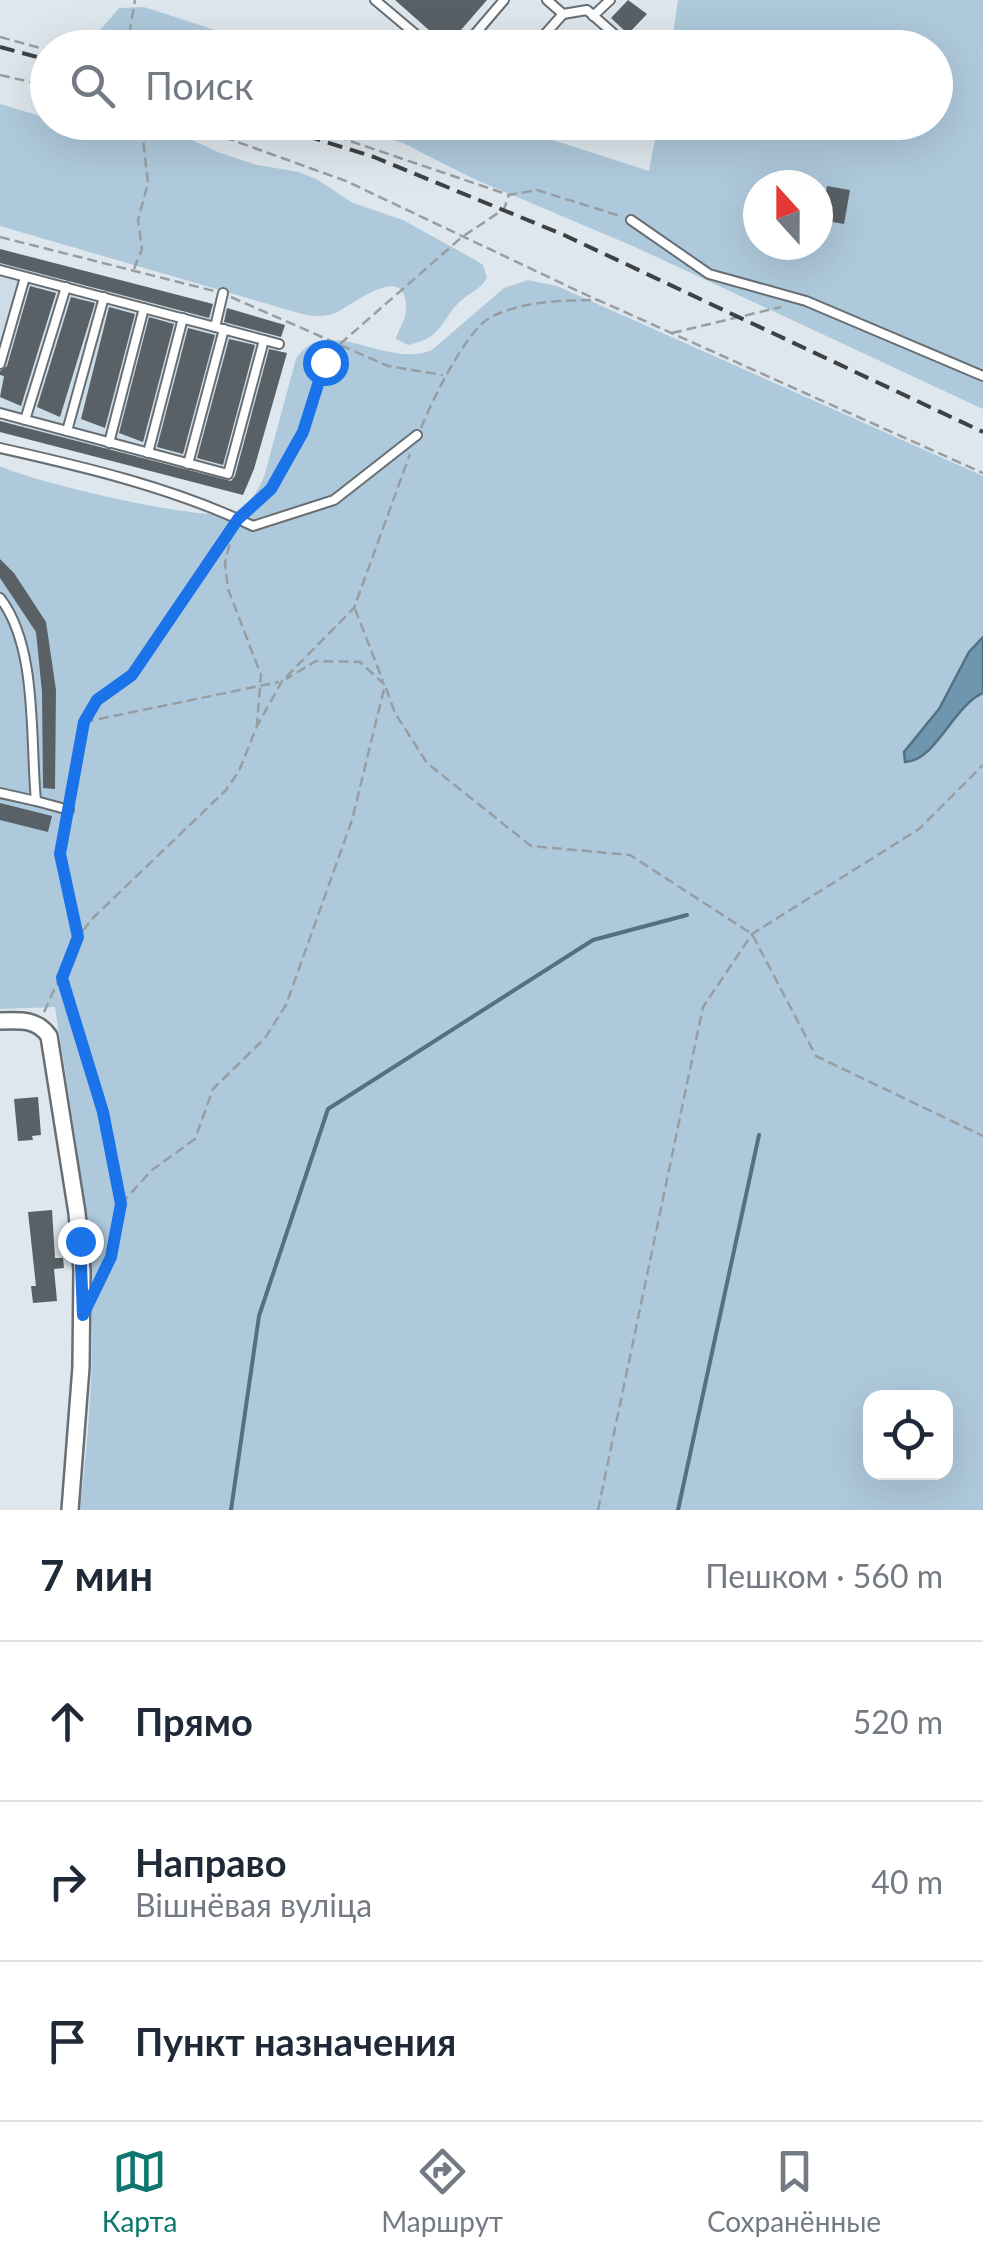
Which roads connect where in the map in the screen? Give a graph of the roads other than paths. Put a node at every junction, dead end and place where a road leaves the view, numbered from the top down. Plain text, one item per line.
1 (374, 0) edge
2 (504, 0) edge
3 (610, 0) edge
4 (554, 2) edge
5 (563, 14) junction
6 (593, 16) junction
7 (410, 30) edge
8 (478, 30) edge
9 (549, 30) edge
10 (610, 30) edge
11 (631, 220) road end
12 (0, 270) edge
13 (26, 276) junction
14 (66, 287) junction
15 (223, 293) dead end
16 (104, 298) junction
17 (144, 308) junction
18 (182, 318) junction
19 (219, 328) junction
20 (264, 340) junction
21 (279, 344) dead end
22 (0, 364) edge
23 (983, 376) edge
24 (0, 412) edge
25 (26, 420) junction
26 (67, 431) junction
27 (417, 435) road end
28 (109, 442) junction
29 (0, 448) edge
30 (148, 453) junction
31 (188, 464) junction
32 (0, 598) edge
33 (0, 793) edge
34 (36, 801) junction
35 (69, 810) road end
36 (0, 1021) edge
37 (70, 1510) edge

1 - 7 lane
2 - 8 lane
3 - 6 lane
4 - 5 lane
5 - 6 lane
5 - 9 lane
6 - 10 lane
11 - 23 lane
12 - 13 lane
13 - 14 lane
13 - 22 lane
14 - 16 lane
14 - 25 lane
15 - 19 lane
16 - 17 lane
16 - 26 lane
17 - 18 lane
17 - 28 lane
18 - 19 lane
18 - 30 lane
19 - 20 lane
19 - 31 lane
20 - 21 lane
20 - 31 lane
24 - 25 lane
25 - 26 lane
26 - 28 lane
27 - 29 lane
28 - 30 lane
30 - 31 lane
32 - 34 lane
33 - 34 lane
34 - 35 lane
36 - 37 street

